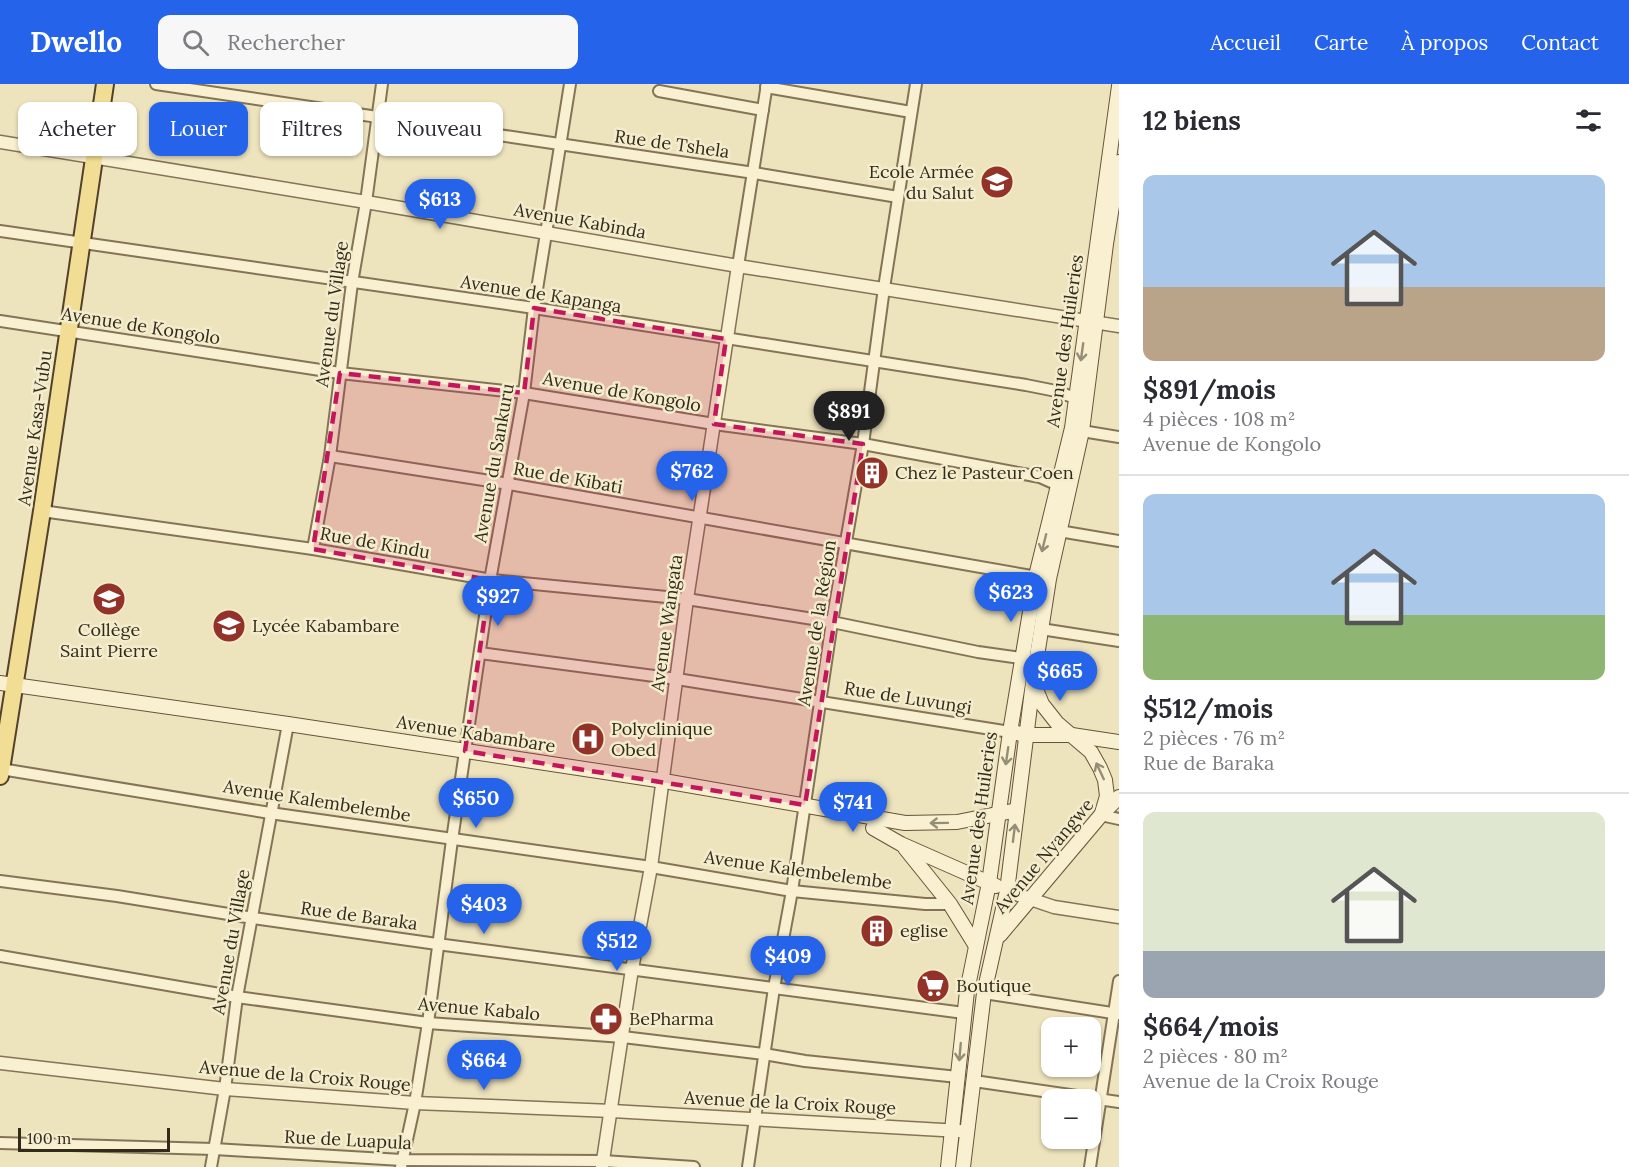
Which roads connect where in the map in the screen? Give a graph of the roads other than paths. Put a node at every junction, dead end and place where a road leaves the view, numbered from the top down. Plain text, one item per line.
1 (105, 84) edge
2 (156, 84) edge
3 (382, 84) edge
4 (570, 84) edge
5 (916, 84) edge
6 (766, 85) edge
7 (1119, 86) edge
8 (659, 92) dead end
9 (380, 102) edge
10 (763, 110) junction
11 (911, 112) junction
12 (375, 116) edge
13 (503, 136) edge
14 (375, 138) edge
15 (0, 142) edge
16 (560, 145) junction
17 (94, 158) junction
18 (1119, 162) edge
19 (754, 173) junction
20 (898, 197) junction
21 (366, 202) junction
22 (0, 231) edge
23 (548, 234) junction
24 (80, 243) junction
25 (738, 266) junction
26 (352, 283) junction
27 (884, 288) junction
28 (534, 308) junction
29 (1092, 320) junction
30 (0, 321) edge
31 (1119, 326) edge
32 (68, 332) junction
33 (726, 339) junction
34 (873, 362) junction
35 (340, 373) junction
36 (524, 393) junction
37 (1075, 398) junction
38 (714, 424) junction
39 (1082, 431) junction
40 (1119, 436) edge
41 (863, 444) junction
42 (330, 456) junction
43 (509, 484) junction
44 (1058, 485) junction
45 (42, 511) junction
46 (700, 517) junction
47 (1059, 531) junction
48 (1119, 541) edge
49 (847, 545) junction
50 (313, 549) junction
51 (1042, 578) junction
52 (490, 580) junction
53 (687, 598) junction
54 (832, 622) junction
55 (1041, 629) junction
56 (1119, 641) edge
57 (480, 654) junction
58 (1021, 658) junction
59 (677, 679) junction
60 (1033, 682) junction
61 (7, 684) edge
62 (822, 701) junction
63 (288, 724) junction
64 (1010, 732) junction
65 (1025, 735) junction
66 (1072, 735) junction
67 (1119, 742) edge
68 (465, 751) junction
69 (1, 773) edge
70 (664, 781) junction
71 (1119, 797) edge
72 (805, 804) junction
73 (1017, 810) junction
74 (270, 813) junction
75 (847, 813) junction
76 (999, 814) junction
77 (1101, 815) junction
78 (1119, 819) edge
79 (873, 828) joint
80 (452, 840) junction
81 (901, 844) junction
82 (651, 867) junction
83 (0, 881) edge
84 (989, 883) junction
85 (792, 891) junction
86 (1007, 891) junction
87 (1030, 899) junction
88 (950, 904) junction
89 (1119, 917) edge
90 (253, 918) junction
91 (997, 939) junction
92 (437, 944) junction
93 (976, 946) junction
94 (0, 956) edge
95 (632, 969) junction
96 (1119, 981) edge
97 (774, 988) junction
98 (984, 993) junction
99 (237, 997) junction
100 (964, 1012) junction
101 (1116, 1014) edge
102 (428, 1023) junction
103 (623, 1037) junction
104 (764, 1054) junction
105 (0, 1063) edge
106 (958, 1077) junction
107 (974, 1081) junction
108 (225, 1089) junction
109 (1041, 1091) edge
110 (1101, 1094) edge
111 (1101, 1099) edge
112 (1119, 1102) edge
113 (415, 1103) junction
114 (612, 1111) junction
115 (754, 1119) junction
116 (960, 1131) junction
117 (0, 1143) edge
118 (214, 1149) junction
119 (1093, 1149) edge
120 (402, 1163) edge
121 (603, 1164) edge
122 (211, 1167) edge
123 (694, 1167) edge
124 (748, 1167) edge
125 (948, 1167) edge
126 (963, 1167) edge
127 (1090, 1167) edge

1 - 17 main road, Avenue Kasa-Vubu
2 - 12 street, Rue de Tshela
3 - 9 street, Avenue du Village
4 - 16 street, Avenue du Sankuru
5 - 11 street, Avenue de la Région
6 - 10 street, Avenue Wangata
6 - 11 street
7 - 29 main road, Avenue des Huileries
8 - 10 street
10 - 19 street, Avenue Wangata
11 - 20 street, Avenue de la Région
13 - 16 street, Rue de Tshela
14 - 21 street, Avenue du Village
15 - 17 street, Avenue Kabinda
16 - 19 street, Rue de Tshela
16 - 23 street, Avenue du Sankuru
17 - 21 street, Avenue Kabinda
17 - 24 main road, Avenue Kasa-Vubu
18 - 29 main road, Avenue des Huileries
19 - 20 street, Rue de Tshela
19 - 25 street, Avenue Wangata
20 - 27 street, Avenue de la Région
21 - 23 street, Avenue Kabinda
21 - 26 street, Avenue du Village
22 - 24 street, Avenue de Kapanga
23 - 25 street, Avenue Kabinda
23 - 28 street, Avenue du Sankuru
24 - 26 street, Avenue de Kapanga
24 - 32 main road, Avenue Kasa-Vubu
25 - 27 street, Avenue Kabinda
25 - 33 street, Avenue Wangata
26 - 28 street, Avenue de Kapanga
26 - 35 street, Avenue du Village
27 - 29 street, Avenue Kabinda
27 - 34 street, Avenue de la Région
28 - 33 street, Avenue de Kapanga
28 - 36 street, Avenue du Sankuru
29 - 31 street, Avenue Kabinda
29 -> 37 main road, Avenue des Huileries
29 - 39 main road, Avenue des Huileries
30 - 32 street, Avenue de Kongolo
32 - 35 street, Avenue de Kongolo
32 - 45 main road, Avenue Kasa-Vubu
33 - 34 street, Avenue de Kapanga
33 - 38 street, Avenue Wangata
34 - 37 street, Avenue de Kapanga
34 - 41 street, Avenue de la Région
35 - 36 street, Avenue de Kongolo
35 - 42 street, Avenue du Village
36 - 38 street, Avenue de Kongolo
36 - 43 street, Avenue du Sankuru
37 - 44 main road, Avenue des Huileries
38 - 41 street, Avenue de Kongolo
38 - 46 street, Avenue Wangata
39 - 40 street
39 - 47 main road, Avenue des Huileries
41 - 44 street, Avenue de Kongolo
41 - 49 street, Avenue de la Région
42 - 43 street, Rue de Kibati
42 - 50 street, Avenue du Village
43 - 46 street, Rue de Kibati
43 - 52 street, Avenue du Sankuru
44 -> 51 main road, Avenue des Huileries
45 - 50 street, Rue de Kindu
45 - 61 main road, Avenue Kasa-Vubu
46 - 49 street, Rue de Kibati
46 - 53 street, Avenue Wangata
47 - 48 street
47 - 51 main road, Avenue des Huileries
49 - 51 street, Rue de Kibati
49 - 54 street, Avenue de la Région
50 - 52 street, Rue de Kindu
51 - 55 main road, Avenue des Huileries
51 - 58 main road, Avenue des Huileries
52 - 53 street, Rue de Kindu
52 - 57 street, Avenue du Sankuru
53 - 54 street, Rue de Kindu
53 - 59 street, Avenue Wangata
54 - 58 street, Rue de Kindu
54 - 62 street, Avenue de la Région
55 - 56 street
55 - 60 main road, Avenue des Huileries
57 - 59 street, Rue de Luvungi
57 - 68 street, Avenue du Sankuru
58 - 64 main road, Avenue des Huileries
59 - 62 street, Rue de Luvungi
59 - 70 street, Avenue Wangata
60 - 65 main road, Avenue des Huileries
60 - 66 main road
61 - 63 main road, Avenue Kabambare
61 - 69 main road, Avenue Kasa-Vubu
62 - 64 street, Rue de Luvungi
62 - 72 street, Avenue de la Région
63 - 68 main road, Avenue Kabambare
63 - 74 street, Avenue du Village
64 - 65 main road
64 -> 76 main road, Avenue des Huileries
65 - 66 main road
65 - 73 main road, Avenue des Huileries
66 - 67 main road
77 -> 66 main road
68 - 70 main road, Avenue Kabambare
68 - 80 street, Avenue du Sankuru
69 - 74 street, Avenue Kalembelembe
70 - 72 main road, Avenue Kabambare
70 - 82 street, Avenue Wangata
71 - 77 main road, Avenue Nyangwe
72 - 75 main road, Avenue Kabambare
72 - 85 street, Avenue de la Région
73 - 76 main road, Avenue Kabambare
86 -> 73 main road, Avenue des Huileries
74 - 80 street, Avenue Kalembelembe
74 - 90 street, Avenue du Village
76 -> 75 main road, Avenue Kabambare
75 - 79 street
76 - 84 main road, Avenue des Huileries
77 - 78 street
77 - 87 main road, Avenue Nyangwe
79 - 81 main road
80 - 82 street, Avenue Kalembelembe
80 - 92 street, Avenue du Sankuru
81 - 84 main road
81 - 88 main road
82 - 85 street, Avenue Kalembelembe
82 - 95 street, Avenue Wangata
83 - 90 street, Rue de Baraka
84 - 86 main road
84 - 93 main road, Avenue des Huileries
85 - 88 street, Avenue Kalembelembe
85 - 97 street, Avenue de la Région
86 - 87 street
86 - 91 main road, Avenue des Huileries
87 - 89 street
87 - 91 main road, Avenue Nyangwe
88 - 93 main road
90 - 92 street, Rue de Baraka
90 - 99 street, Avenue du Village
91 - 98 main road, Avenue des Huileries
92 - 95 street, Rue de Baraka
92 - 102 street, Avenue du Sankuru
93 - 100 main road, Avenue des Huileries
94 - 99 street, Avenue Kabalo
95 - 97 street, Rue de Baraka
95 - 103 street, Avenue Wangata
96 - 101 street
97 - 100 street, Rue de Baraka
97 - 104 street, Avenue de la Région
98 - 101 street
98 - 107 main road, Avenue des Huileries
99 - 102 street, Avenue Kabalo
99 - 108 street, Avenue du Village
100 -> 106 main road, Avenue des Huileries
101 - 110 street
102 - 103 street, Avenue Kabalo
102 - 113 street, Avenue du Sankuru
103 - 104 street, Avenue Kabalo
103 - 114 street, Avenue Wangata
104 - 106 street, Avenue Kabalo
104 - 115 street, Avenue de la Région
105 - 108 street, Avenue de la Croix Rouge
106 - 116 main road, Avenue des Huileries
107 - 109 street
107 - 116 main road, Avenue des Huileries
108 - 113 street, Avenue de la Croix Rouge
108 - 118 street, Avenue du Village
111 - 112 street
113 - 114 street, Avenue de la Croix Rouge
113 - 120 street, Avenue du Sankuru
114 - 115 street, Avenue de la Croix Rouge
114 - 121 street, Avenue Wangata
115 - 116 street, Avenue de la Croix Rouge
115 - 124 street, Avenue de la Région
116 - 125 main road, Avenue des Huileries
116 - 126 main road, Avenue des Huileries
117 - 118 street, Rue de Luapula
118 - 120 street, Rue de Luapula
118 - 122 street, Avenue du Village
119 - 127 street
120 - 121 street, Rue de Luapula
121 - 123 street, Rue de Luapula

